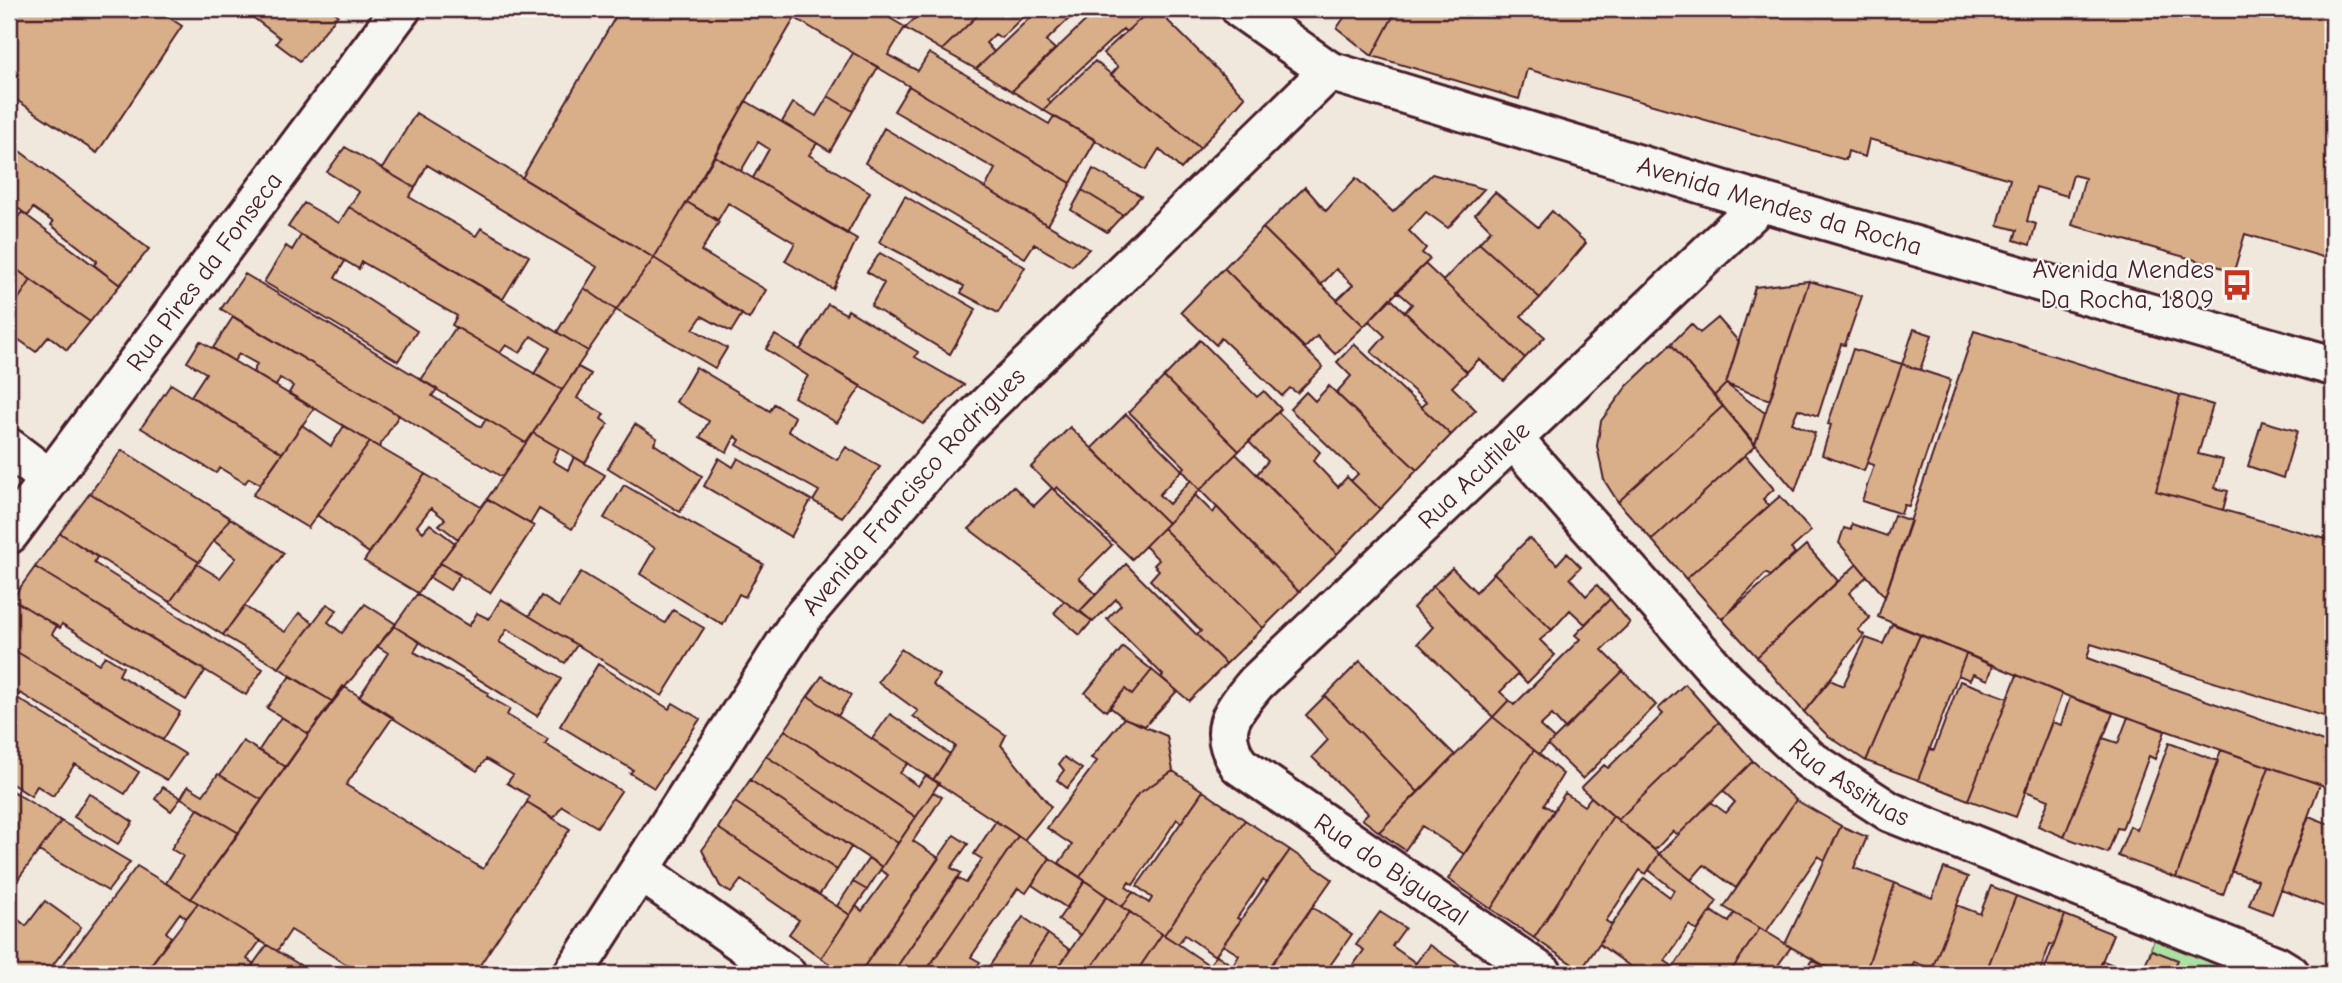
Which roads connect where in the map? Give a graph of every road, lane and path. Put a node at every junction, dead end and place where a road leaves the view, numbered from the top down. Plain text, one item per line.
1 (401, 9) edge
2 (1241, 9) edge
3 (1329, 71) junction
4 (1762, 202) junction
5 (2333, 366) edge
6 (1513, 439) junction
7 (9, 448) edge
8 (50, 479) junction
9 (9, 534) edge
10 (1239, 765) joint
11 (642, 872) junction
12 (573, 974) edge
13 (786, 974) edge
14 (1543, 974) edge
15 (2290, 974) edge

1 - 8 street, Rua Pires da Fonseca
2 - 3 street, Avenida Mendes da Rocha
3 - 4 street, Avenida Mendes da Rocha
3 - 11 street, Avenida Francisco Rodrigues
4 - 5 street, Avenida Mendes da Rocha
4 - 6 street, Rua Acutilele
6 - 10 street, Rua Acutilele
6 - 15 street, Rua Assituas
7 - 8 street
8 - 9 street, Rua Pires da Fonseca
10 - 14 street, Rua do Biguazal
11 - 12 street, Avenida Francisco Rodrigues
11 - 13 street

